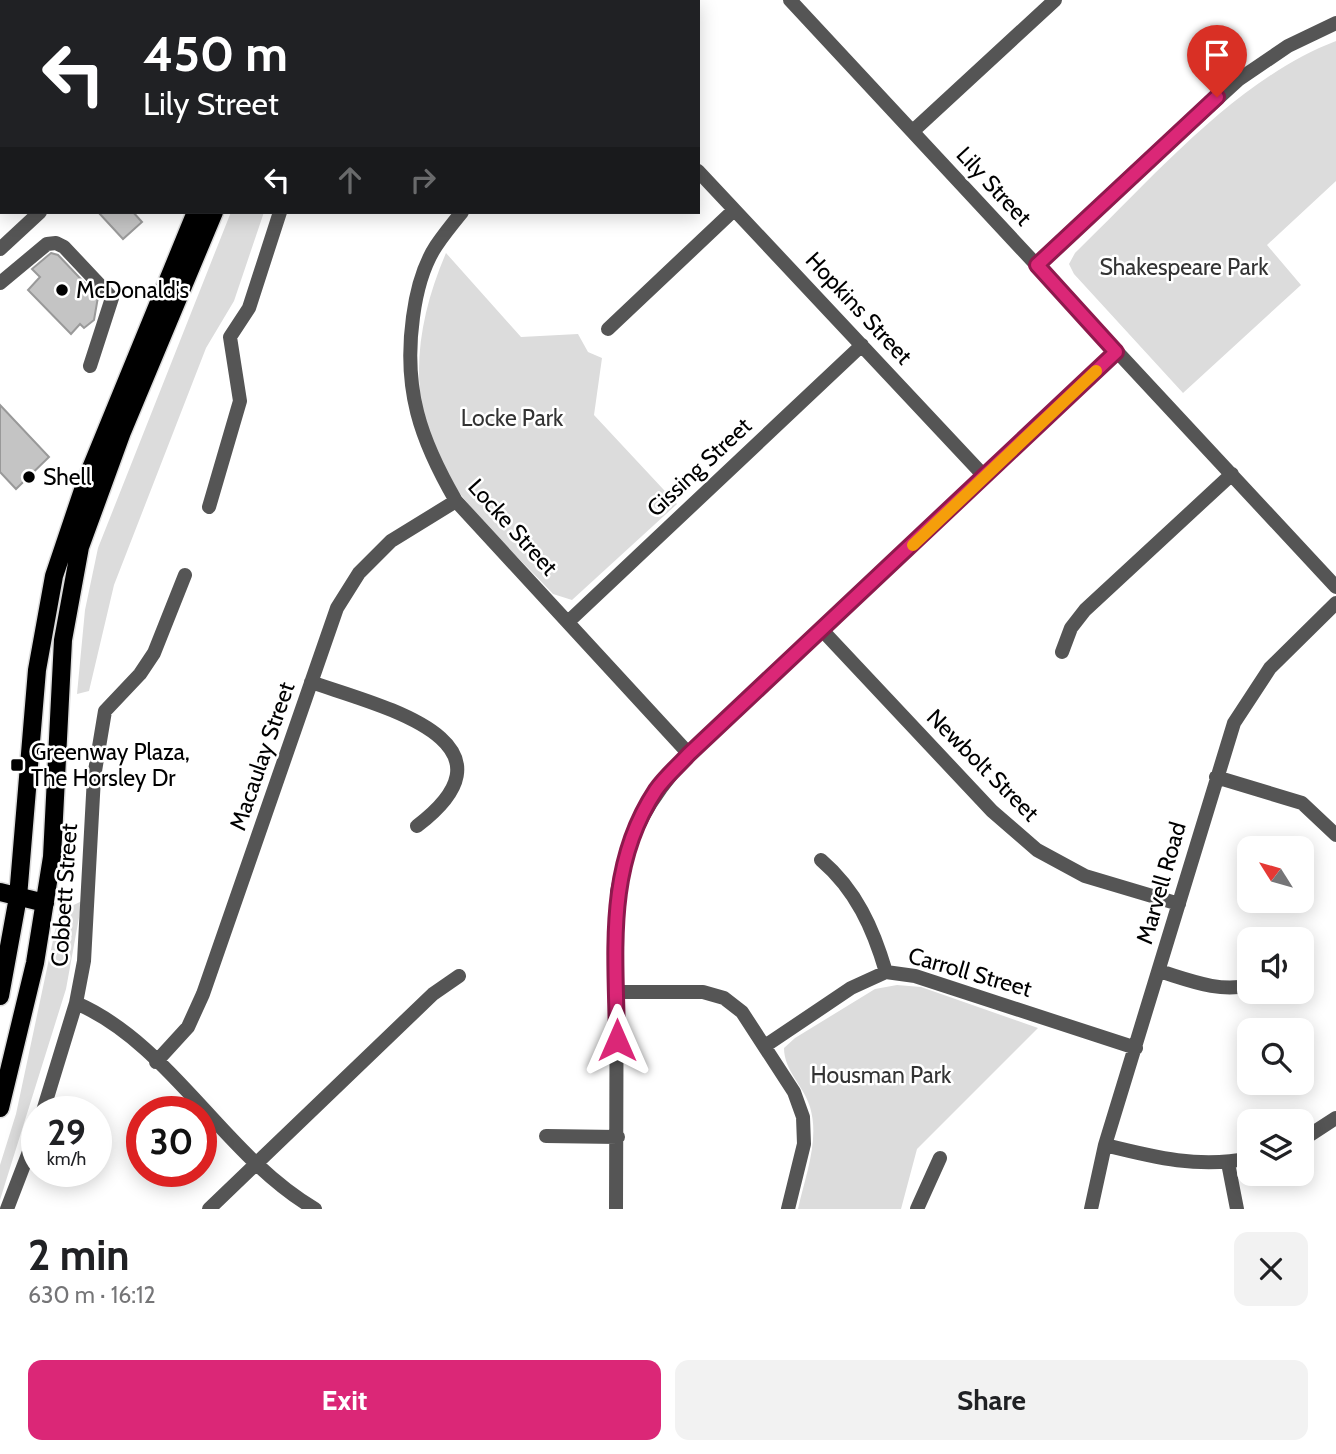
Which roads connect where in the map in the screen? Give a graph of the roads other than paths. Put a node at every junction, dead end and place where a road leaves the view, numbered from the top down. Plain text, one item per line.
1 (790, 0) edge
2 (1055, 0) edge
3 (1336, 23) edge
4 (913, 131) junction
5 (700, 173) edge
6 (734, 210) junction
7 (38, 214) edge
8 (195, 214) edge
9 (213, 214) edge
10 (279, 214) edge
11 (460, 214) edge
12 (43, 247) junction
13 (0, 249) edge
14 (1037, 265) junction
15 (0, 284) edge
16 (0, 294) edge
17 (608, 329) dead end
18 (862, 345) junction
19 (1116, 352) junction
20 (90, 366) dead end
21 (1232, 474) junction
22 (985, 477) junction
23 (456, 501) junction
24 (209, 508) dead end
25 (185, 575) dead end
26 (1336, 587) edge
27 (1336, 603) edge
28 (568, 622) junction
29 (822, 631) junction
30 (1062, 652) dead end
31 (312, 682) junction
32 (689, 754) junction
33 (1216, 777) junction
34 (417, 826) dead end
35 (1336, 835) edge
36 (821, 860) dead end
37 (0, 892) edge
38 (18, 897) junction
39 (45, 903) junction
40 (1179, 904) junction
41 (1159, 971) junction
42 (886, 972) junction
43 (460, 976) dead end
44 (1237, 988) edge
45 (616, 992) junction
46 (0, 996) edge
47 (76, 1003) junction
48 (765, 1046) junction
49 (1136, 1048) junction
50 (156, 1062) junction
51 (48, 1096) edge
52 (0, 1108) edge
53 (1336, 1118) edge
54 (1314, 1132) edge
55 (546, 1136) dead end
56 (618, 1136) junction
57 (1105, 1144) junction
58 (940, 1158) dead end
59 (1237, 1161) edge
60 (254, 1163) junction
61 (1228, 1163) junction
62 (21, 1173) edge
63 (7, 1209) edge
64 (209, 1209) edge
65 (315, 1209) edge
66 (616, 1209) edge
67 (789, 1209) edge
68 (917, 1209) edge
69 (1091, 1209) edge
70 (1237, 1209) edge

1 - 4 street, Lily Street
2 - 4 street
3 - 14 street
4 - 14 street, Lily Street
5 - 6 street, Hopkins Street
6 - 17 street
6 - 18 street, Hopkins Street
7 - 13 street
8 - 38 main road
9 - 39 main road
10 - 24 street
11 - 23 street, Locke Street
12 - 15 street
12 - 16 street
12 - 20 street
14 - 19 street, Lily Street
18 - 22 street, Hopkins Street
18 - 28 street, Gissing Street
19 - 21 street, Lily Street
19 - 22 street
21 - 26 street, Lily Street
21 - 30 street
22 - 29 street
23 - 28 street, Locke Street
23 - 31 street, Macaulay Street
25 - 47 street, Cobbett Street
27 - 33 street, Marvell Road
28 - 32 street, Locke Street
29 - 32 street
29 - 40 street, Newbolt Street
31 - 34 street
31 - 50 street, Macaulay Street
32 - 45 street
33 - 35 street
33 - 40 street, Marvell Road
36 - 42 street
37 - 38 main road
38 - 39 main road
38 - 46 main road
39 - 52 main road
40 - 41 street, Marvell Road
41 - 44 street
41 - 49 street, Marvell Road
42 - 48 street, Carroll Street
42 - 49 street, Carroll Street
43 - 60 street
45 - 48 street
45 - 56 street
47 - 50 street
47 - 51 street, Cobbett Street
48 - 67 street
49 - 57 street, Marvell Road
50 - 60 street
53 - 54 street
55 - 56 street
56 - 66 street
57 - 61 street
57 - 69 street, Marvell Road
58 - 68 street
59 - 61 street
60 - 64 street
60 - 65 street
61 - 70 street
62 - 63 street

